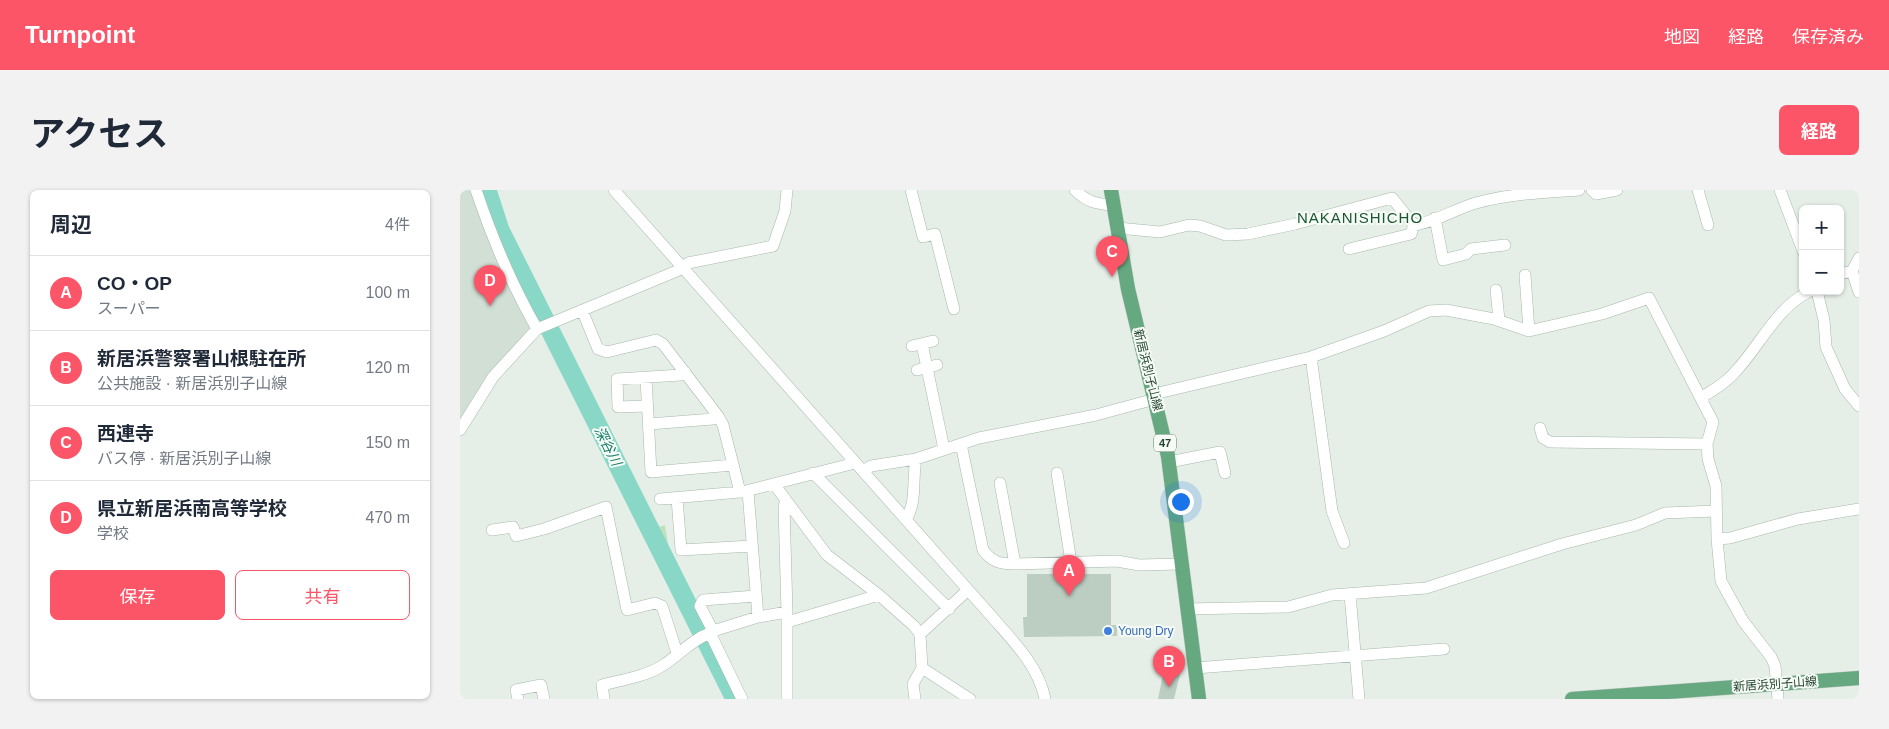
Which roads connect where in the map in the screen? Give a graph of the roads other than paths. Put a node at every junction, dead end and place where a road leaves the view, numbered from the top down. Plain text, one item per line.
1 (476, 190) edge
2 (614, 190) edge
3 (787, 190) edge
4 (911, 190) edge
5 (1074, 190) edge
6 (1110, 190) edge
7 (1579, 190) edge
8 (1592, 190) edge
9 (1617, 190) edge
10 (1698, 190) edge
11 (1780, 190) edge
12 (1113, 205) junction
13 (1435, 218) junction
14 (1414, 225) junction
15 (1708, 225) dead end
16 (1118, 228) junction
17 (1505, 245) dead end
18 (1349, 249) dead end
19 (1803, 250) edge
20 (1859, 258) edge
21 (684, 268) junction
22 (1846, 273) edge
23 (1524, 275) dead end
24 (1496, 290) dead end
25 (1859, 292) edge
26 (1803, 295) edge
27 (1818, 295) edge
28 (954, 309) dead end
29 (582, 310) junction
30 (1499, 320) junction
31 (544, 325) junction
32 (1529, 331) junction
33 (922, 343) dead end
34 (1311, 356) junction
35 (685, 372) junction
36 (646, 378) junction
37 (1155, 396) junction
38 (1702, 397) junction
39 (647, 406) junction
40 (1859, 406) edge
41 (718, 416) junction
42 (649, 424) junction
43 (1540, 428) dead end
44 (460, 430) edge
45 (962, 444) junction
46 (1707, 444) junction
47 (944, 448) junction
48 (916, 459) junction
49 (1169, 462) junction
50 (733, 466) junction
51 (859, 467) junction
52 (814, 473) junction
53 (1057, 473) dead end
54 (1225, 473) dead end
55 (774, 484) junction
56 (1000, 484) dead end
57 (744, 492) junction
58 (677, 498) junction
59 (660, 499) dead end
60 (786, 502) junction
61 (1859, 509) edge
62 (1716, 512) junction
63 (907, 518) junction
64 (492, 530) dead end
65 (1717, 539) junction
66 (1344, 542) dead end
67 (752, 546) junction
68 (1071, 562) junction
69 (1015, 564) junction
70 (1181, 564) junction
71 (968, 590) junction
72 (1350, 594) junction
73 (879, 595) junction
74 (756, 596) junction
75 (949, 609) junction
76 (1187, 609) junction
77 (758, 617) junction
78 (787, 617) junction
79 (707, 634) junction
80 (920, 634) junction
81 (1444, 649) dead end
82 (677, 653) junction
83 (1355, 655) junction
84 (922, 668) junction
85 (1195, 668) junction
86 (1859, 678) edge
87 (1777, 684) junction
88 (1634, 697) edge
89 (518, 699) edge
90 (544, 699) edge
91 (604, 699) edge
92 (742, 699) edge
93 (787, 699) edge
94 (915, 699) edge
95 (970, 699) edge
96 (1045, 699) edge
97 (1199, 699) edge
98 (1359, 699) edge
99 (1572, 699) edge
100 (1778, 699) edge

1 - 31 street
2 - 21 street
3 - 21 street
4 - 28 street
5 - 12 street
6 - 12 main road, 新居浜別子山線 / 47
7 - 13 street
8 - 9 street
10 - 15 street
11 - 19 street
12 - 16 main road, 新居浜別子山線 / 47
13 - 14 street
13 - 17 street
14 - 16 street
14 - 18 street
16 - 37 main road, 新居浜別子山線 / 47
20 - 22 street
21 - 29 street
21 - 51 street
22 - 25 street
23 - 32 street
24 - 30 street
26 - 38 street
27 - 40 street
29 - 31 street
29 - 35 street
30 - 32 street
30 - 34 street
31 - 44 street
32 - 38 street
33 - 47 street
34 - 37 street
34 - 66 street
35 - 36 street
35 - 41 street
36 - 39 street
36 - 39 street
37 - 45 street
37 - 49 main road, 新居浜別子山線 / 47
38 - 46 street
39 - 42 street
41 - 42 street
41 - 50 street
42 - 50 street
43 - 46 street
45 - 47 street
45 - 69 street
46 - 62 street
47 - 48 street
48 - 51 street
48 - 63 street
49 - 54 street
49 - 70 main road, 新居浜別子山線 / 47
50 - 57 street
51 - 52 street
51 - 63 street
52 - 55 street
52 - 75 street
53 - 68 street
55 - 57 street
55 - 60 street
56 - 69 street
57 - 58 street
57 - 67 street
58 - 59 street
58 - 67 street
60 - 73 street
60 - 78 street
61 - 65 street
62 - 65 street
62 - 72 street
63 - 71 street
64 - 82 street
65 - 87 street
67 - 74 street
68 - 69 street
68 - 70 street
70 - 76 main road, 新居浜別子山線 / 47
71 - 75 street
71 - 96 street
72 - 76 street
72 - 83 street
73 - 78 street
73 - 80 street
74 - 77 street
74 - 79 street
75 - 80 street
76 - 85 main road, 新居浜別子山線 / 47
77 - 78 street
77 - 79 street
78 - 93 street
79 - 82 street
79 - 92 street
80 - 84 street
81 - 83 street
82 - 91 street
83 - 85 street
83 - 98 street
84 - 94 street
84 - 95 street
85 - 97 main road, 新居浜別子山線 / 47
86 - 87 main road, 新居浜別子山線
87 - 88 main road, 新居浜別子山線
87 - 100 street
88 - 99 main road, 新居浜別子山線
89 - 90 street

